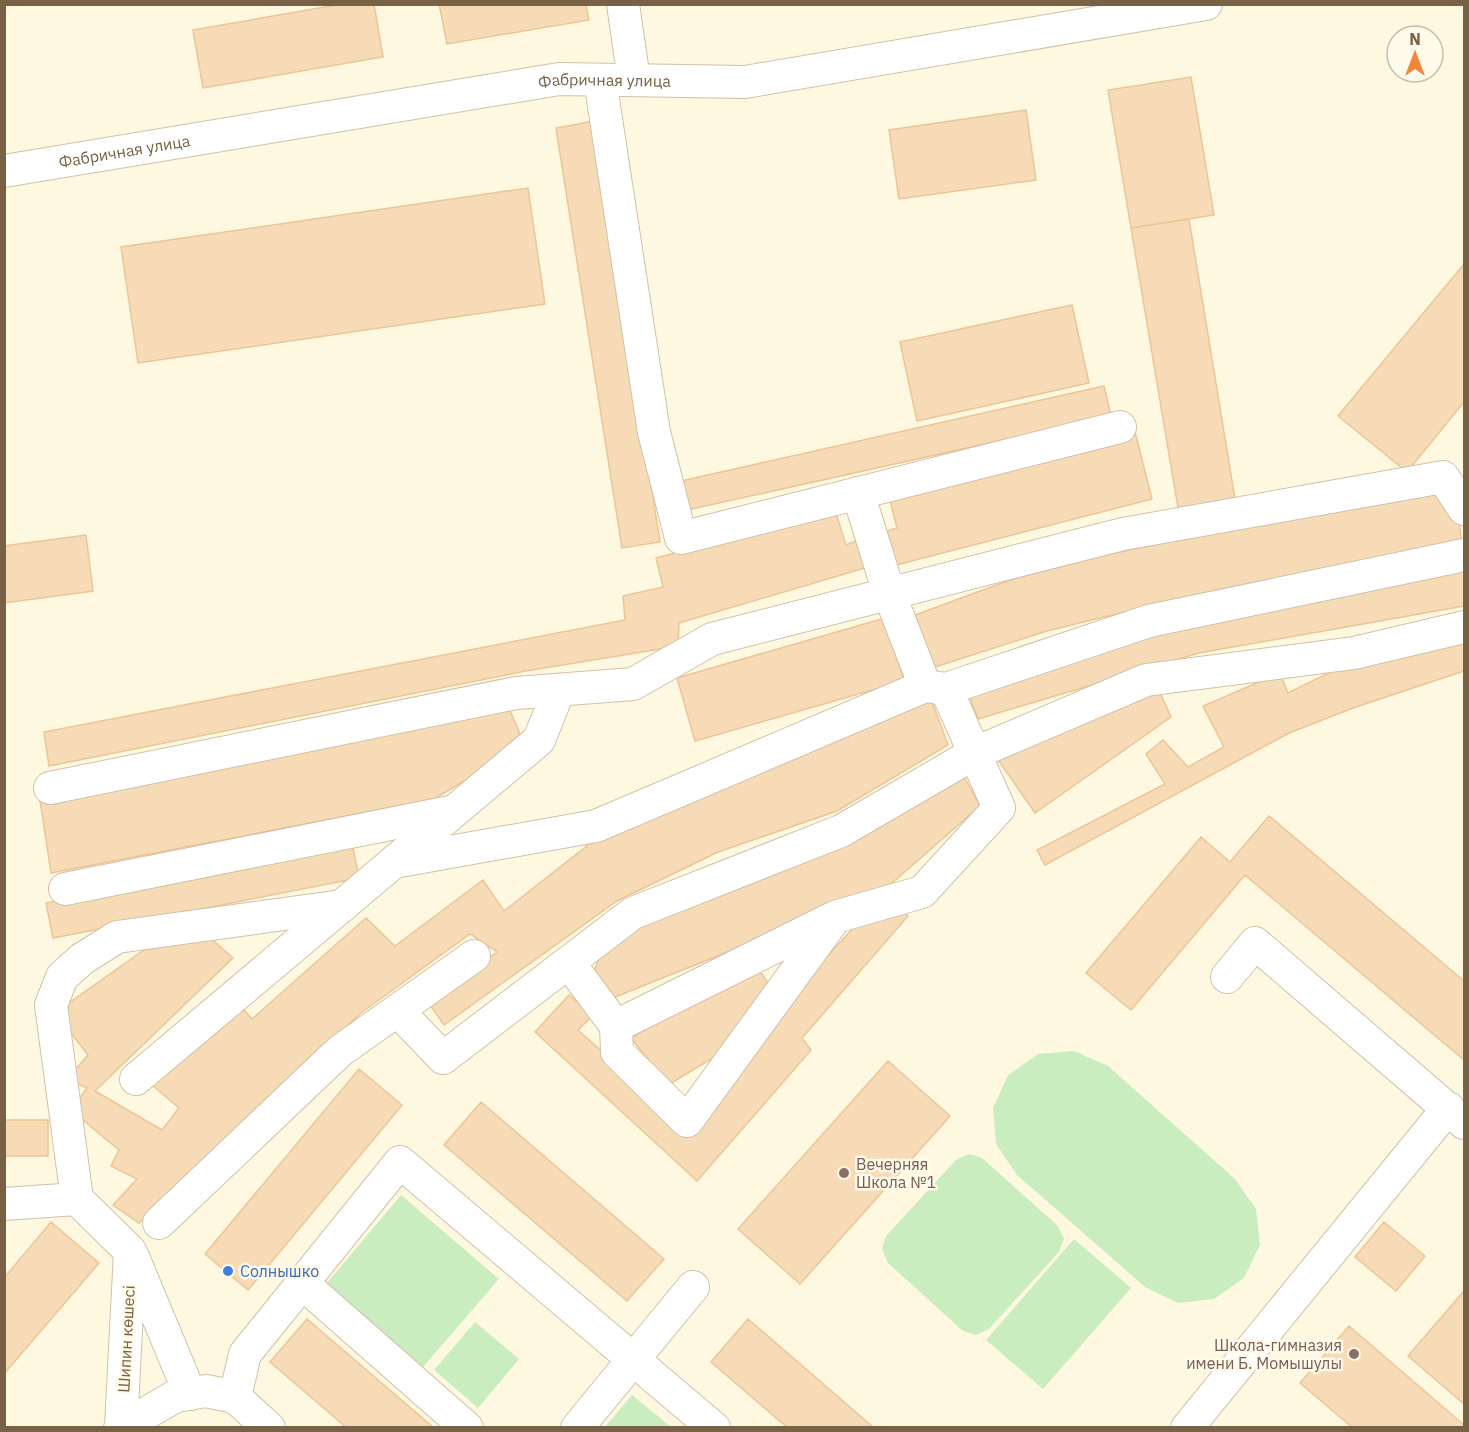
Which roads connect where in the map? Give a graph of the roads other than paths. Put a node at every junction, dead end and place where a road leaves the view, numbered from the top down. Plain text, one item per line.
1 (623, 4) edge
2 (1206, 4) edge
3 (600, 80) junction
4 (634, 80) junction
5 (4, 171) edge
6 (1120, 427) dead end
7 (858, 493) junction
8 (1464, 509) edge
9 (1464, 555) edge
10 (890, 593) junction
11 (1464, 627) edge
12 (936, 688) junction
13 (559, 690) junction
14 (975, 753) junction
15 (50, 788) dead end
16 (454, 812) junction
17 (394, 862) junction
18 (65, 889) dead end
19 (342, 906) junction
20 (835, 917) junction
21 (474, 956) dead end
22 (569, 963) junction
23 (1227, 977) dead end
24 (398, 1011) junction
25 (616, 1026) junction
26 (136, 1079) dead end
27 (1456, 1116) edge
28 (77, 1199) junction
29 (10, 1210) edge
30 (159, 1224) dead end
31 (130, 1251) junction
32 (302, 1283) junction
33 (693, 1287) dead end
34 (633, 1360) junction
35 (190, 1394) junction
36 (235, 1397) junction
37 (121, 1427) edge
38 (269, 1428) edge
39 (467, 1428) edge
40 (577, 1428) edge
41 (714, 1428) edge
42 (1187, 1428) edge

1 - 4 street
2 - 4 street, Фабричная улица
3 - 4 street, Фабричная улица
3 - 5 street, Фабричная улица
3 - 7 street
6 - 7 street
7 - 10 street
8 - 10 street
9 - 12 street
10 - 12 street
10 - 13 street
11 - 14 street
12 - 14 street
12 - 17 street
13 - 15 street
13 - 16 street
14 - 20 street
14 - 22 street
16 - 17 street
16 - 18 street
17 - 19 street
19 - 26 street
19 - 28 street
20 - 25 street
20 - 25 street
21 - 24 street
22 - 24 street
22 - 25 street
23 - 27 street
24 - 30 street
27 - 42 street
28 - 29 street
28 - 31 street, Шипин көшесі
31 - 35 street, Шипин көшесі
31 - 37 street, Шипин көшесі
32 - 34 street
32 - 36 street
32 - 39 street
33 - 34 street
34 - 40 street
34 - 41 street
35 - 36 street, Шипин көшесі
35 - 37 street, Шипин көшесі
36 - 38 street

